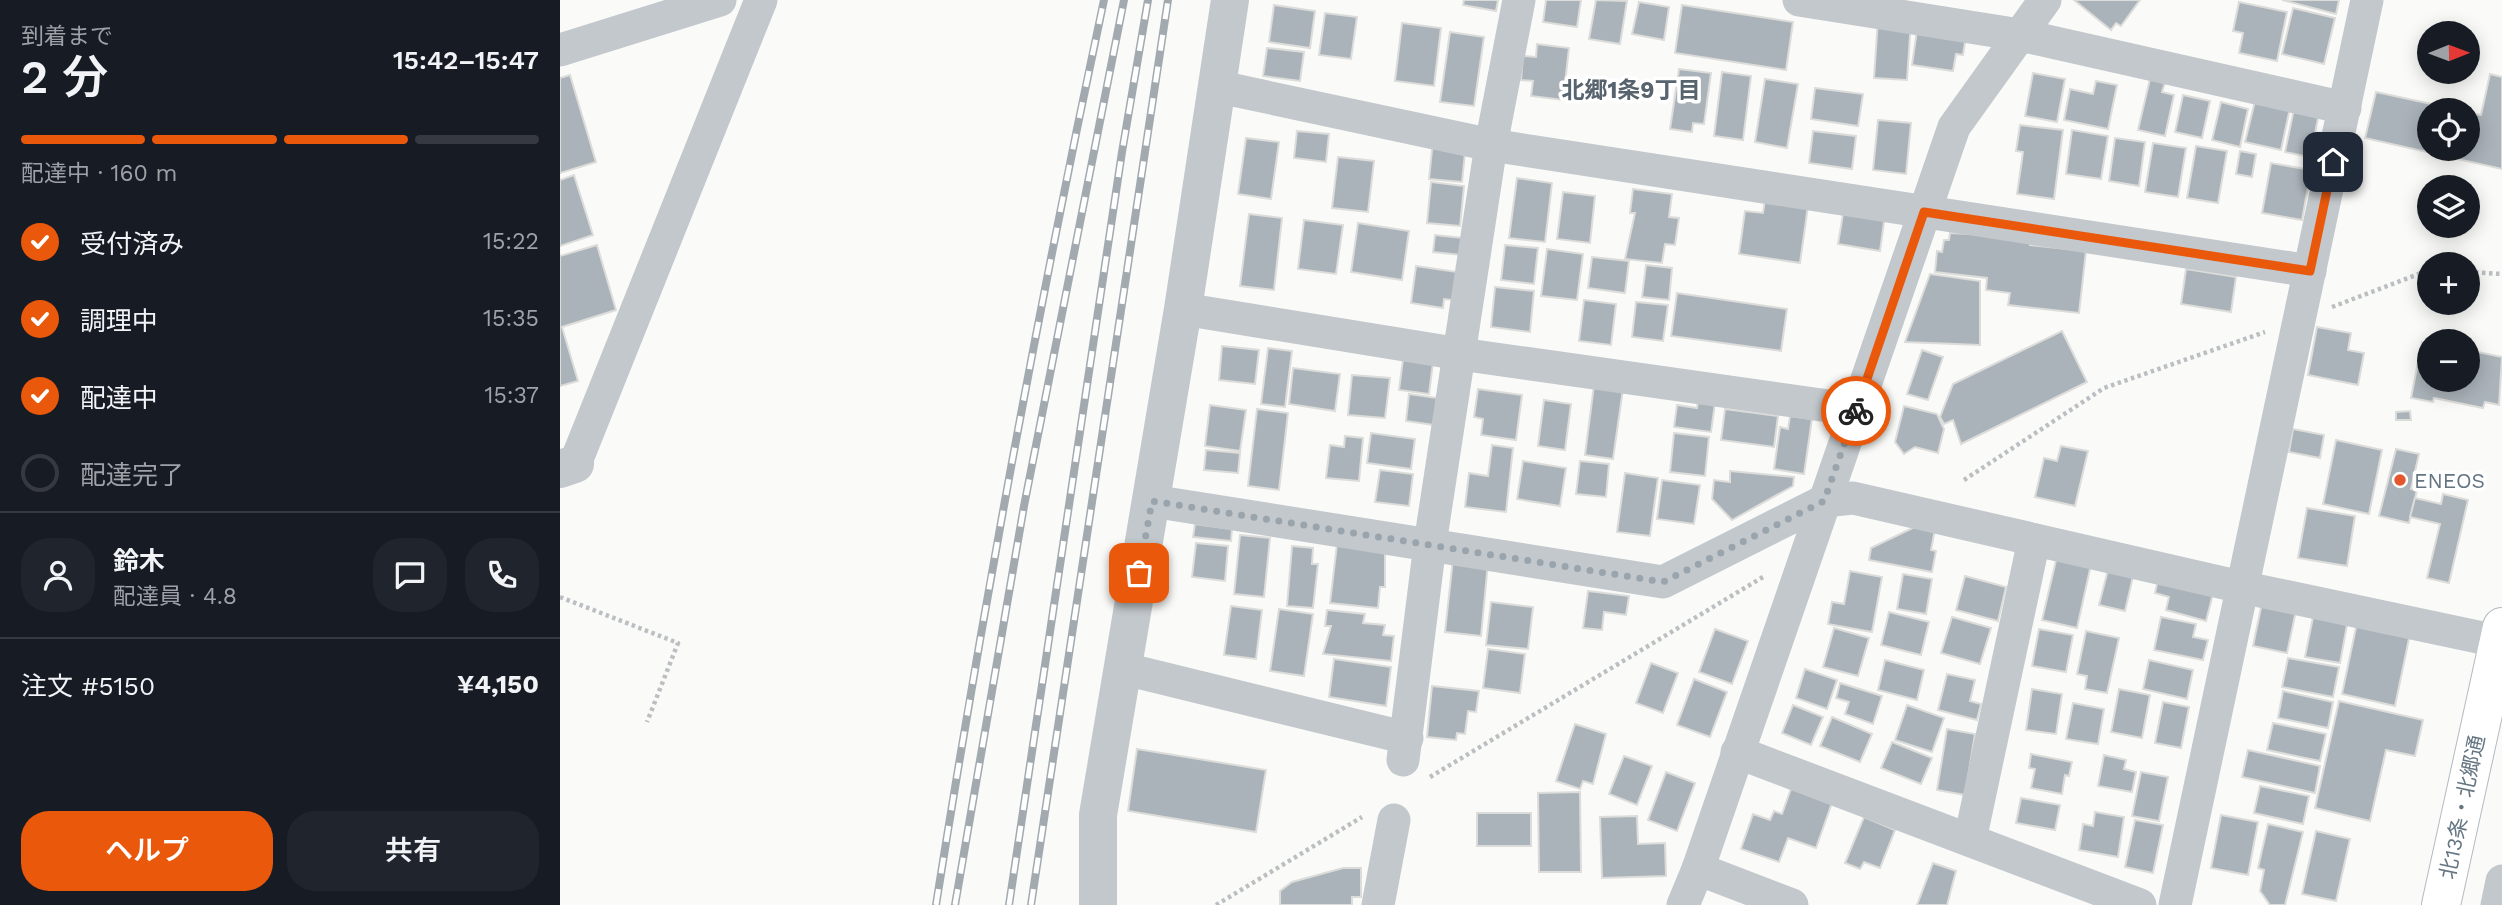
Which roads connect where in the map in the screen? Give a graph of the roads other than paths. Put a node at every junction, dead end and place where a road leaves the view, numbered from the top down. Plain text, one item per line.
1 (720, 0) edge
2 (761, 0) edge
3 (1230, 0) edge
4 (1519, 0) edge
5 (1799, 0) edge
6 (2045, 0) edge
7 (2367, 0) edge
8 (2020, 35) junction
9 (560, 50) edge
10 (1214, 86) junction
11 (2345, 108) junction
12 (1491, 145) junction
13 (1924, 212) junction
14 (2310, 271) junction
15 (1183, 309) junction
16 (1460, 355) junction
17 (1857, 410) junction
18 (568, 467) edge
19 (1152, 501) junction
20 (1824, 501) junction
21 (2034, 540) junction
22 (1430, 544) junction
23 (2241, 587) junction
24 (2501, 636) edge
25 (1121, 668) junction
26 (1737, 752) junction
27 (1382, 816) road end
28 (1969, 840) junction
29 (1699, 869) junction
30 (2502, 881) edge
31 (1098, 905) edge
32 (1378, 905) edge
33 (1403, 905) edge
34 (1683, 905) edge
35 (1792, 905) edge
36 (2140, 905) edge
37 (2175, 905) edge
38 (2441, 905) edge
39 (2497, 905) edge

1 - 9 street
2 - 18 street
3 - 10 street
4 - 12 street
5 - 8 street
6 - 8 street
7 - 11 street
8 - 11 street
8 - 13 street
10 - 12 street
10 - 15 street
11 - 14 street
12 - 13 street
12 - 16 street
13 - 14 street
13 - 17 street
14 - 23 street
15 - 16 street
15 - 19 street
16 - 17 street
16 - 22 street
17 - 20 street
19 - 22 street
19 - 25 street
20 - 21 street
20 - 22 street
20 - 26 street
21 - 23 street
21 - 28 street
22 - 25 street
23 - 24 street
23 - 37 street
24 - 38 main road, 北13条・北郷通
25 - 31 street
26 - 28 street
26 - 29 street
27 - 32 street
28 - 36 street
29 - 34 street
29 - 35 street
30 - 39 street
32 - 33 street

